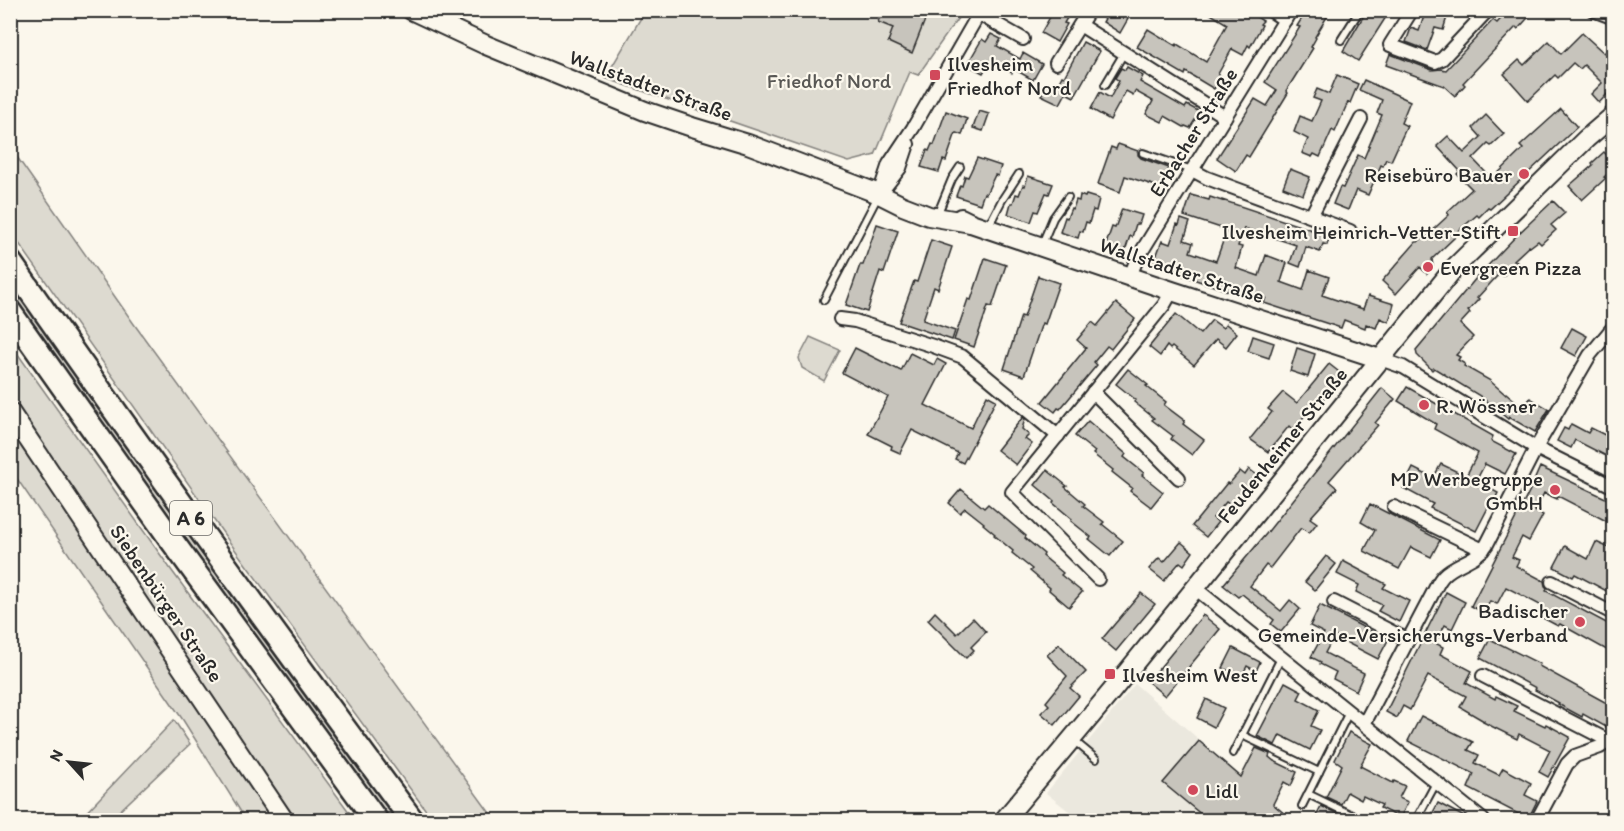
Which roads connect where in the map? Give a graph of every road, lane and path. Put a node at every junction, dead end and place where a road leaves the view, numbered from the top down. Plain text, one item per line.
1 (411, 10) edge
2 (1089, 10) edge
3 (1270, 10) edge
4 (1360, 10) edge
5 (1412, 10) edge
6 (1488, 10) edge
7 (1593, 10) edge
8 (980, 12) edge
9 (1288, 15) edge
10 (1614, 18) edge
11 (1080, 25) junction
12 (1023, 39) dead end
13 (1341, 40) dead end
14 (1124, 53) junction
15 (1056, 63) dead end
16 (1105, 85) dead end
17 (1614, 115) edge
18 (1225, 117) junction
19 (1361, 119) dead end
20 (1143, 153) dead end
21 (960, 167) dead end
22 (1192, 170) junction
23 (1019, 174) dead end
24 (879, 194) junction
25 (1068, 197) dead end
26 (940, 208) junction
27 (1311, 216) junction
28 (979, 226) junction
29 (1350, 231) dead end
30 (1041, 247) junction
31 (10, 262) edge
32 (1130, 276) junction
33 (1172, 291) junction
34 (824, 300) dead end
35 (10, 312) edge
36 (840, 319) dead end
37 (1614, 326) edge
38 (1380, 359) junction
39 (1093, 392) junction
40 (10, 412) edge
41 (1058, 436) junction
42 (1536, 448) junction
43 (1179, 478) dead end
44 (1614, 487) edge
45 (1394, 507) dead end
46 (1483, 550) junction
47 (1098, 579) dead end
48 (1552, 582) dead end
49 (1195, 588) junction
50 (1334, 602) dead end
51 (1614, 614) edge
52 (1408, 640) junction
53 (1281, 658) junction
54 (1483, 676) dead end
55 (1349, 712) junction
56 (1364, 724) junction
57 (1242, 735) junction
58 (1611, 737) edge
59 (1072, 739) junction
60 (1233, 753) dead end
61 (1096, 759) dead end
62 (1319, 772) junction
63 (1436, 783) junction
64 (1308, 794) junction
65 (1302, 806) dead end
66 (284, 820) edge
67 (376, 820) edge
68 (412, 820) edge
69 (1004, 820) edge
70 (1362, 820) edge
71 (1416, 820) edge
72 (1483, 820) edge
73 (1537, 820) edge

1 - 24 main road, Wallstadter Straße
2 - 11 street
3 - 9 street
4 - 13 lane
5 - 6 street
7 - 10 street
8 - 12 street
8 - 24 street
9 - 18 street, Erbacher Straße
11 - 14 street
11 - 15 street
14 - 16 lane
14 - 18 street
17 - 38 main road, Feudenheimer Straße
18 - 22 street, Erbacher Straße
19 - 27 street
20 - 22 lane
21 - 26 lane
22 - 27 street
22 - 32 street, Erbacher Straße
23 - 28 lane
24 - 26 main road, Wallstadter Straße
24 - 28 main road, Wallstadter Straße
24 - 34 lane
25 - 30 lane
26 - 28 main road, Wallstadter Straße
27 - 29 street
28 - 30 main road, Wallstadter Straße
30 - 32 main road, Wallstadter Straße
31 - 68 highway, A 6
32 - 33 main road, Wallstadter Straße
33 - 38 main road, Wallstadter Straße
33 - 39 street
35 - 67 highway, A 6
36 - 41 street
37 - 42 street
38 - 42 street
38 - 49 main road, Feudenheimer Straße
39 - 41 street
39 - 43 street
40 - 66 main road, Siebenbürger Straße
41 - 47 street
42 - 44 street
42 - 46 street
45 - 46 street
46 - 52 street
48 - 51 street
49 - 53 street
49 - 59 main road, Feudenheimer Straße
50 - 52 street
52 - 56 street
53 - 55 street
53 - 57 lane
54 - 58 street
55 - 56 street
55 - 62 lane
56 - 63 street
57 - 60 lane
57 - 62 lane
58 - 73 street
59 - 61 lane
59 - 69 main road, Feudenheimer Straße
62 - 64 lane
63 - 71 lane
63 - 72 street
64 - 65 lane
64 - 70 lane

